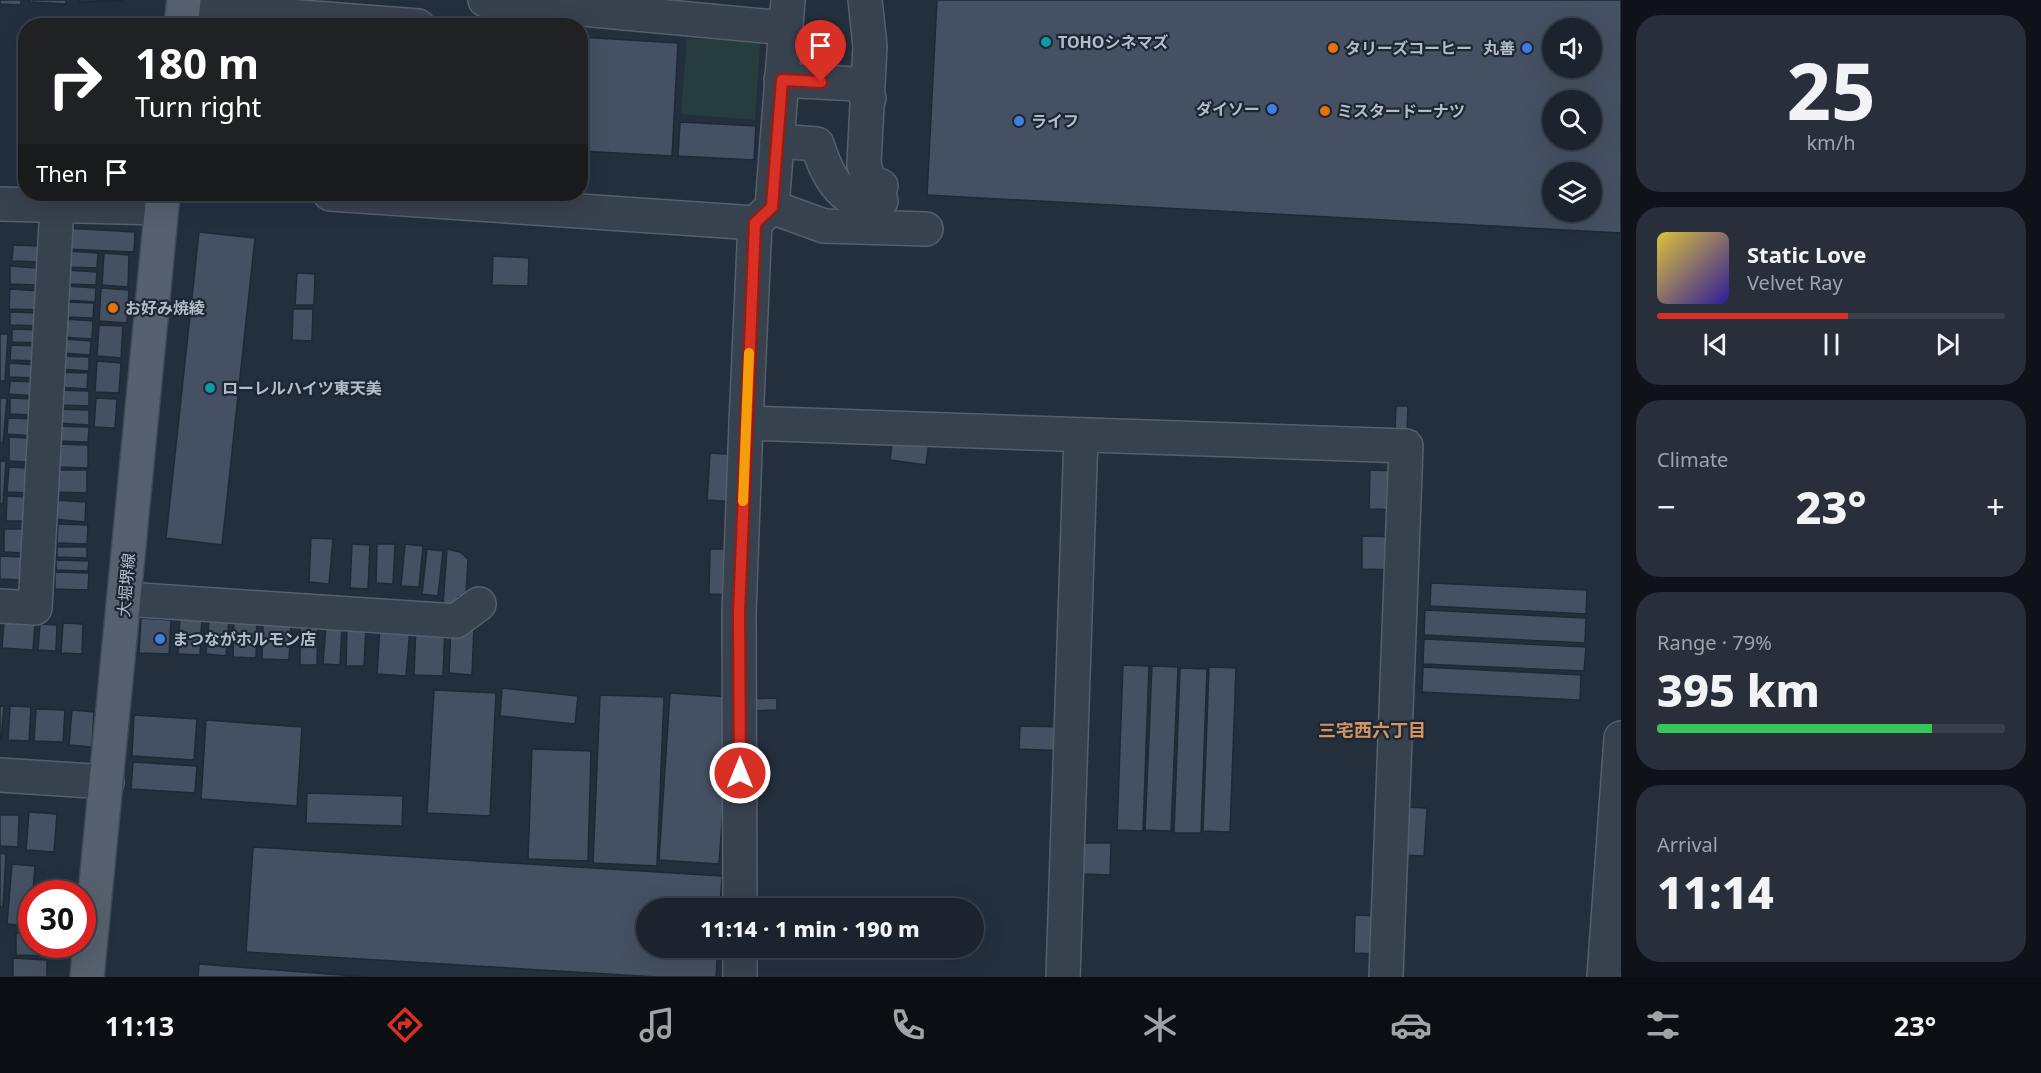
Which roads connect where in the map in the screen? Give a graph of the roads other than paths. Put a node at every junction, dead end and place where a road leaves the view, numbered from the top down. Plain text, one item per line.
1 (485, 0) edge
2 (865, 0) edge
3 (183, 11) edge
4 (787, 14) edge
5 (293, 18) edge
6 (782, 80) junction
7 (869, 98) junction
8 (866, 139) junction
9 (777, 141) junction
10 (818, 144) junction
11 (162, 201) edge
12 (474, 201) edge
13 (0, 204) edge
14 (57, 206) junction
15 (763, 215) junction
16 (926, 229) dead end
17 (746, 423) junction
18 (1081, 436) junction
19 (124, 599) junction
20 (478, 604) dead end
21 (0, 606) edge
22 (1621, 738) edge
23 (0, 775) edge
24 (106, 782) junction
25 (740, 898) edge
26 (740, 958) edge
27 (87, 977) edge
28 (740, 977) edge
29 (1063, 977) edge
30 (1386, 977) edge
31 (1604, 977) edge

1 - 4 street
2 - 7 street
3 - 5 street
4 - 6 street
6 - 7 street
6 - 9 street
7 - 8 street
8 - 10 street
8 - 10 street
9 - 10 street
9 - 15 street
11 - 14 street
11 - 19 main road, 大堀堺線
12 - 15 street
13 - 14 street
14 - 21 street
15 - 16 street
15 - 17 street
17 - 18 street
17 - 25 street
18 - 29 street
18 - 30 street
19 - 20 street
19 - 24 main road, 大堀堺線
22 - 31 street
23 - 24 street
24 - 27 main road, 大堀堺線
26 - 28 street

